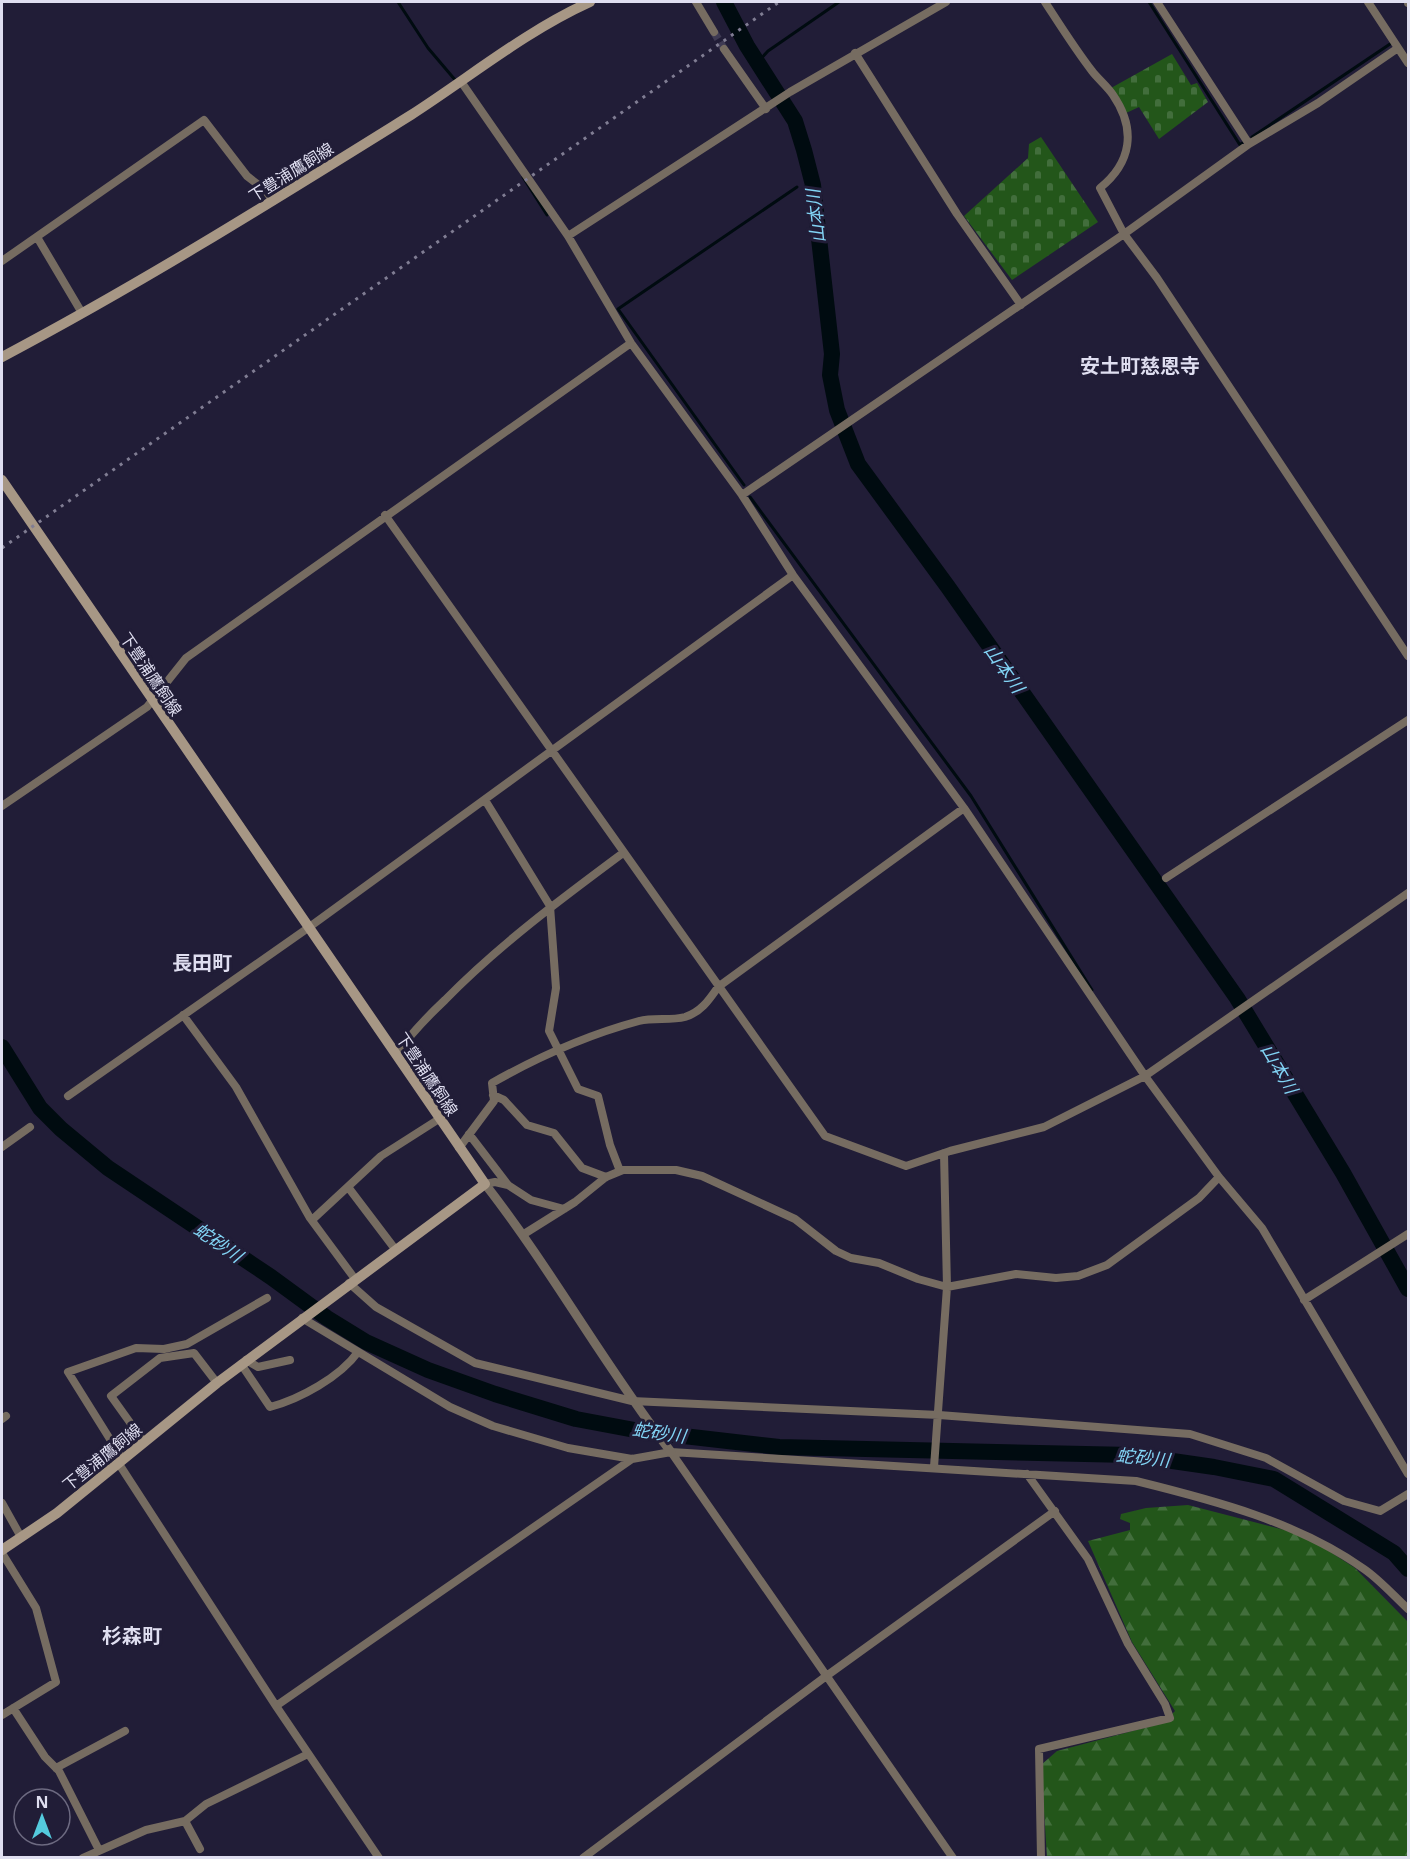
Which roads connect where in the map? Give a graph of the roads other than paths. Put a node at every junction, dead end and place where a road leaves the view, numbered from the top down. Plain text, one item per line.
1 (590, 2) edge
2 (696, 2) edge
3 (946, 2) edge
4 (1046, 2) edge
5 (1157, 2) edge
6 (1368, 2) edge
7 (714, 32) tunnel mouth
8 (1398, 48) junction
9 (724, 49) tunnel mouth
10 (855, 53) junction
11 (1408, 63) edge
12 (462, 83) junction
13 (768, 108) junction
14 (1249, 144) junction
15 (273, 201) junction
16 (1124, 234) junction
17 (568, 236) junction
18 (37, 237) junction
19 (2, 261) edge
20 (1021, 305) junction
21 (82, 313) junction
22 (632, 343) junction
23 (2, 357) edge
24 (2, 480) edge
25 (742, 495) junction
26 (385, 516) junction
27 (793, 575) junction
28 (1408, 656) edge
29 (152, 702) junction
30 (1408, 720) edge
31 (552, 749) junction
32 (485, 800) junction
33 (2, 806) edge
34 (964, 808) junction
35 (623, 853) junction
36 (1166, 878) dead end
37 (1408, 893) edge
38 (550, 906) junction
39 (308, 928) junction
40 (718, 987) junction
41 (183, 1015) junction
42 (559, 1050) junction
43 (396, 1055) junction
44 (1145, 1076) junction
45 (493, 1095) junction
46 (68, 1096) dead end
47 (439, 1119) junction
48 (30, 1127) dead end
49 (469, 1134) junction
50 (2, 1147) edge
51 (459, 1148) junction
52 (944, 1153) junction
53 (620, 1171) junction
54 (606, 1177) junction
55 (1219, 1177) junction
56 (485, 1184) junction
57 (508, 1185) junction
58 (348, 1187) junction
59 (564, 1209) junction
60 (312, 1220) junction
61 (524, 1234) junction
62 (1408, 1234) edge
63 (395, 1249) junction
64 (352, 1281) junction
65 (947, 1287) junction
66 (267, 1298) dead end
67 (1304, 1300) junction
68 (302, 1318) junction
69 (358, 1352) junction
70 (290, 1360) dead end
71 (244, 1362) junction
72 (217, 1383) junction
73 (632, 1401) junction
74 (939, 1416) junction
75 (144, 1442) junction
76 (670, 1452) junction
77 (632, 1459) junction
78 (121, 1462) junction
79 (934, 1467) junction
80 (1027, 1474) junction
81 (1408, 1474) edge
82 (1408, 1494) edge
83 (2, 1503) edge
84 (1055, 1511) junction
85 (21, 1537) junction
86 (2, 1551) edge
87 (1408, 1609) edge
88 (825, 1677) junction
89 (276, 1706) junction
90 (13, 1708) junction
91 (2, 1715) edge
92 (125, 1731) dead end
93 (308, 1754) junction
94 (56, 1768) junction
95 (185, 1821) junction
96 (200, 1849) dead end
97 (99, 1850) junction
98 (83, 1857) edge
99 (379, 1857) edge
100 (583, 1857) edge
101 (953, 1857) edge
102 (1041, 1857) edge

1 - 12 main road, 下豊浦鷹飼線
2 - 7 street
3 - 10 street
4 - 16 street
5 - 14 street
6 - 8 street
8 - 11 street
8 - 14 street
9 - 13 street
10 - 13 street
10 - 20 street
12 - 15 main road, 下豊浦鷹飼線
12 - 17 street
13 - 17 street
14 - 16 street
15 - 18 street
15 - 21 main road, 下豊浦鷹飼線
16 - 20 street
16 - 28 street
17 - 22 street
18 - 19 street
18 - 21 street
20 - 25 street
21 - 23 main road, 下豊浦鷹飼線
22 - 25 street
22 - 26 street
24 - 29 main road, 下豊浦鷹飼線
25 - 27 street
26 - 29 street
26 - 31 street
27 - 31 street
27 - 34 street
29 - 33 street
29 - 39 main road, 下豊浦鷹飼線
30 - 36 street
31 - 32 street
31 - 35 street
32 - 38 street
32 - 39 street
34 - 40 street
34 - 44 street
35 - 38 street
35 - 40 street
37 - 44 street
38 - 42 street
38 - 43 street
39 - 41 street
39 - 43 main road, 下豊浦鷹飼線
40 - 42 street
40 - 52 street
41 - 46 street
41 - 60 street
42 - 45 street
42 - 53 street
43 - 47 main road, 下豊浦鷹飼線
44 - 52 street
44 - 55 street
45 - 49 street
45 - 54 street
47 - 51 main road, 下豊浦鷹飼線
47 - 58 street
48 - 50 street
49 - 51 street
49 - 57 street
51 - 56 main road, 下豊浦鷹飼線
52 - 65 street
53 - 54 street
53 - 65 street
54 - 59 street
55 - 65 street
55 - 67 street
56 - 57 street
56 - 61 street
56 - 63 main road, 下豊浦鷹飼線
57 - 59 street
58 - 60 street
58 - 63 street
59 - 61 street
60 - 64 street
61 - 73 street
62 - 67 street
63 - 64 main road, 下豊浦鷹飼線
64 - 68 main road, 下豊浦鷹飼線
64 - 73 street
65 - 74 street
66 - 78 street
67 - 81 street
68 - 69 street
68 - 71 main road, 下豊浦鷹飼線
69 - 71 street
69 - 77 street
70 - 71 street
71 - 72 main road, 下豊浦鷹飼線
72 - 75 main road, 下豊浦鷹飼線
72 - 75 street
73 - 74 street
73 - 76 street
74 - 79 street
74 - 82 street
75 - 78 main road, 下豊浦鷹飼線
76 - 77 street
76 - 79 street
76 - 88 street
77 - 89 street
78 - 85 main road, 下豊浦鷹飼線
78 - 89 street
79 - 80 street
80 - 84 street
80 - 87 street
83 - 85 street
84 - 88 street
84 - 102 street
85 - 86 main road, 下豊浦鷹飼線
86 - 90 street
88 - 100 street
88 - 101 street
89 - 93 street
90 - 91 street
90 - 94 street
92 - 94 street
93 - 95 street
93 - 99 street
94 - 97 street
95 - 96 street
95 - 97 street
97 - 98 street

